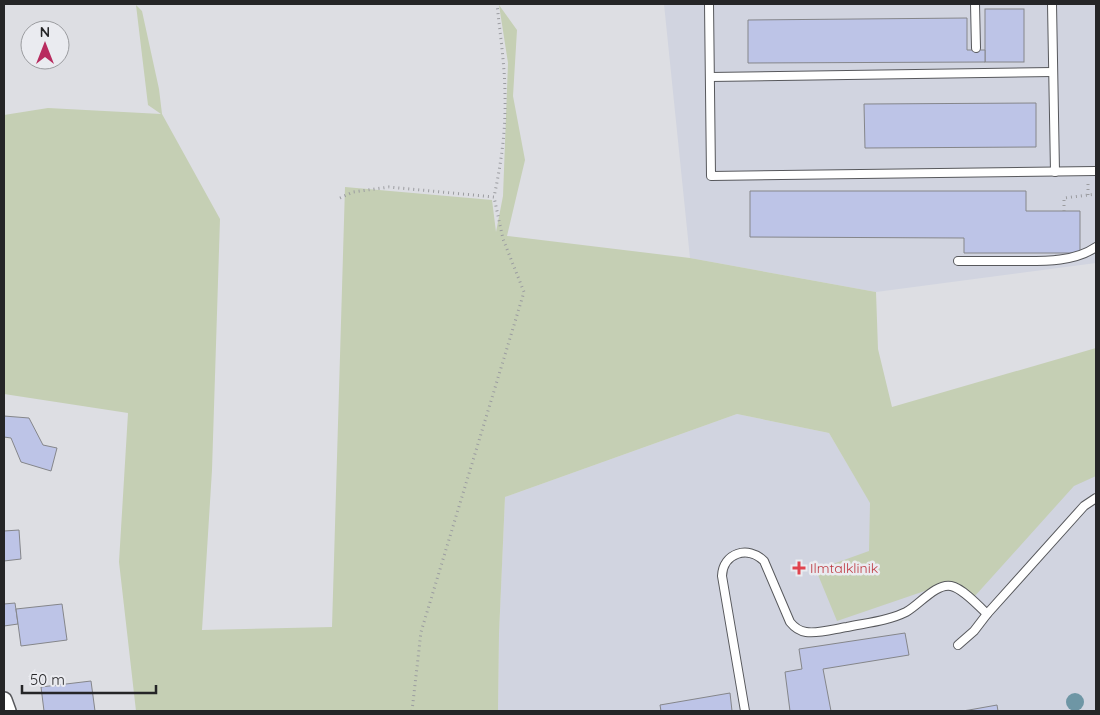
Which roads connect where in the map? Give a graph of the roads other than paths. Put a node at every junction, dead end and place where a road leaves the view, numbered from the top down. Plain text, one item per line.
1 (709, 4) edge
2 (975, 4) edge
3 (1052, 4) edge
4 (976, 48) dead end
5 (1053, 72) junction
6 (710, 77) junction
7 (1096, 171) edge
8 (1055, 172) junction
9 (1096, 247) edge
10 (958, 261) dead end
11 (1096, 498) edge
12 (987, 614) junction
13 (958, 645) dead end
14 (4, 700) edge
15 (8, 711) edge
16 (745, 711) edge

1 - 6 lane
2 - 4 lane
3 - 5 lane
5 - 6 lane
5 - 8 lane
6 - 8 lane
7 - 8 lane
9 - 10 lane
11 - 12 lane
12 - 13 lane
12 - 16 lane
14 - 15 street

